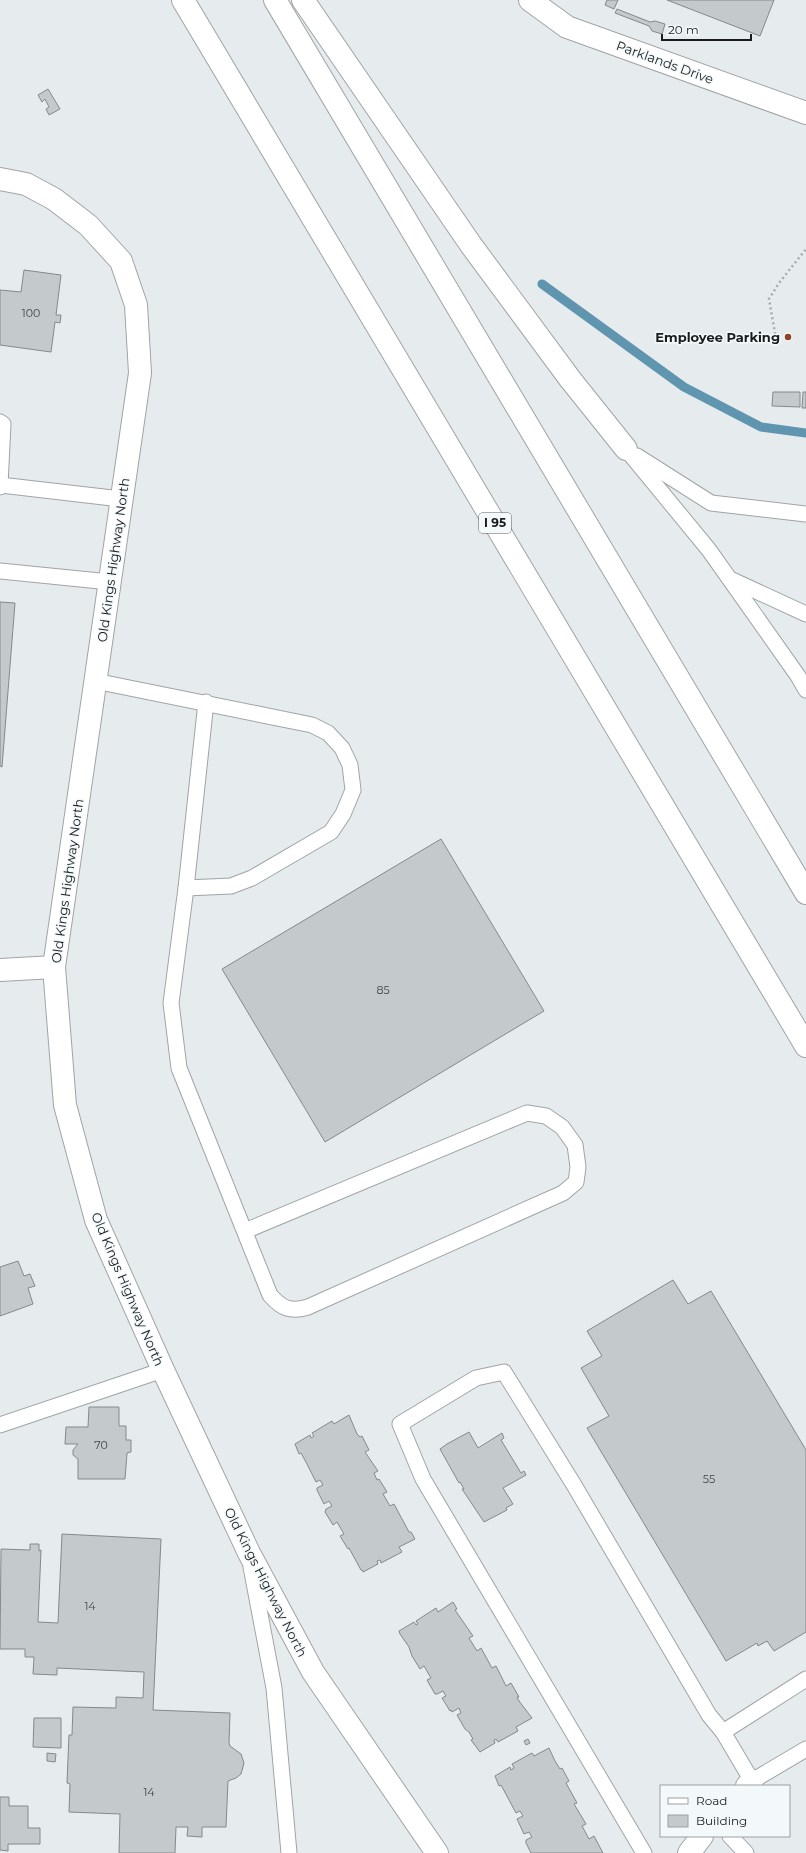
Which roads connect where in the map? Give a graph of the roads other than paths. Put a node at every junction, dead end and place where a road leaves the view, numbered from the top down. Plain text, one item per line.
1 (184, 0) edge
2 (275, 0) edge
3 (303, 0) edge
4 (530, 0) edge
5 (806, 113) edge
6 (0, 179) edge
7 (0, 422) edge
8 (626, 449) junction
9 (0, 486) edge
10 (121, 499) junction
11 (806, 514) edge
12 (0, 572) edge
13 (730, 579) junction
14 (110, 582) junction
15 (806, 614) edge
16 (95, 681) junction
17 (806, 690) edge
18 (206, 702) junction
19 (186, 888) junction
20 (806, 893) edge
21 (54, 967) junction
22 (0, 970) edge
23 (806, 1046) edge
24 (245, 1231) junction
25 (163, 1370) junction
26 (0, 1425) edge
27 (249, 1554) junction
28 (806, 1679) edge
29 (723, 1732) junction
30 (806, 1749) edge
31 (749, 1783) edge
32 (701, 1837) edge
33 (731, 1837) edge
34 (289, 1853) edge
35 (437, 1853) edge
36 (644, 1853) edge
37 (689, 1853) edge
38 (746, 1853) edge

1 - 23 main road, I 95
2 - 20 main road
3 - 8 main road
4 - 5 main road, Parklands Drive
6 - 10 main road, Old Kings Highway North
7 - 9 lane
8 - 11 lane
8 - 13 lane
9 - 10 lane
10 - 14 main road, Old Kings Highway North
12 - 14 lane
13 - 15 lane
13 - 17 lane
14 - 16 main road, Old Kings Highway North
16 - 18 lane
16 - 21 main road, Old Kings Highway North
18 - 19 lane
18 - 19 lane
19 - 24 lane
21 - 22 main road
21 - 25 main road, Old Kings Highway North
24 - 24 lane
25 - 26 lane
25 - 27 main road, Old Kings Highway North
27 - 34 lane
27 - 35 main road, Old Kings Highway North
28 - 29 lane
29 - 31 lane
29 - 36 lane
30 - 31 lane
32 - 37 main road
33 - 38 lane

